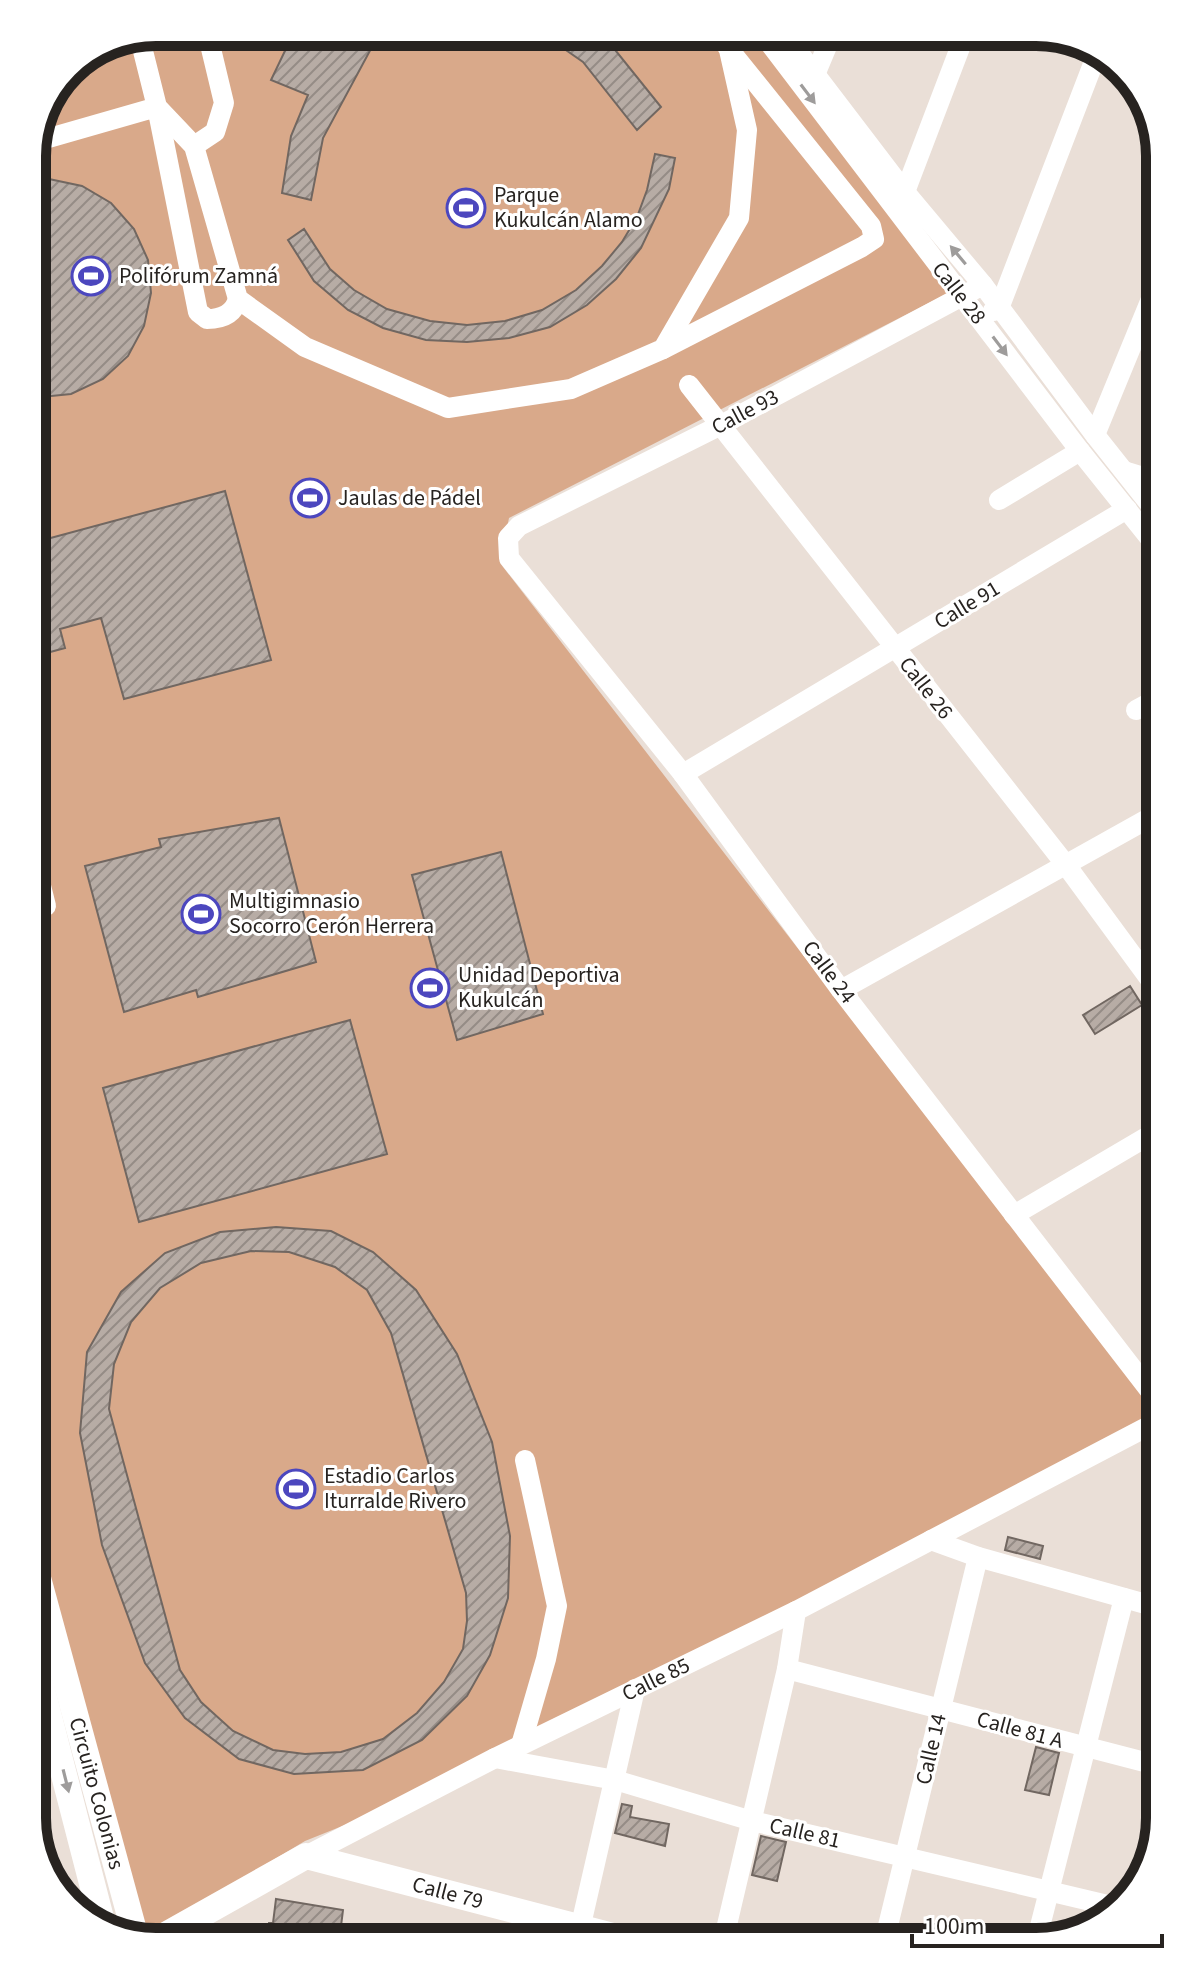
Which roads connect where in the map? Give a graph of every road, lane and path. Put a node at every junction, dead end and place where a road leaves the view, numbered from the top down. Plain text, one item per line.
1 (210, 46) edge
2 (725, 46) edge
3 (728, 46) edge
4 (772, 46) edge
5 (793, 46) edge
6 (827, 46) edge
7 (961, 46) edge
8 (142, 47) edge
9 (1094, 63) edge
10 (815, 75) junction
11 (157, 107) junction
12 (48, 138) edge
13 (194, 146) junction
14 (905, 192) junction
15 (983, 285) junction
16 (962, 297) junction
17 (238, 299) junction
18 (1000, 306) junction
19 (1146, 311) edge
20 (981, 321) junction
21 (663, 349) junction
22 (689, 385) dead end
23 (721, 425) junction
24 (1095, 435) junction
25 (1080, 451) junction
26 (1124, 471) junction
27 (1146, 478) edge
28 (1146, 499) edge
29 (999, 500) dead end
30 (1127, 509) junction
31 (1146, 533) edge
32 (508, 538) joint
33 (895, 649) junction
34 (1146, 705) edge
35 (1136, 710) dead end
36 (683, 774) junction
37 (1146, 820) edge
38 (1066, 865) junction
39 (1146, 974) edge
40 (841, 990) junction
41 (1146, 1137) edge
42 (1014, 1215) junction
43 (1146, 1386) edge
44 (1146, 1427) edge
45 (525, 1460) dead end
46 (931, 1540) junction
47 (978, 1557) junction
48 (1124, 1598) junction
49 (1146, 1604) edge
50 (46, 1607) edge
51 (796, 1611) junction
52 (787, 1669) junction
53 (635, 1689) junction
54 (46, 1709) edge
55 (940, 1709) junction
56 (521, 1745) junction
57 (1087, 1748) junction
58 (495, 1758) junction
59 (1146, 1763) edge
60 (615, 1780) junction
61 (752, 1821) junction
62 (306, 1856) junction
63 (907, 1857) junction
64 (1049, 1890) junction
65 (1104, 1904) edge
66 (99, 1912) edge
67 (133, 1925) edge
68 (178, 1928) edge
69 (554, 1928) edge
70 (580, 1928) edge
71 (726, 1928) edge
72 (888, 1928) edge
73 (1040, 1928) edge

1 - 13 street
2 - 21 street
3 - 21 street
4 -> 16 street, Calle 28
5 - 10 street, Calle 28
6 - 10 street
7 - 14 street
8 - 11 street
9 - 18 street
10 - 14 street, Calle 28
11 - 12 street
11 - 13 street
11 - 17 street
13 - 17 street
15 -> 14 street, Calle 28
15 - 16 street, Calle 93
15 - 18 street, Calle 28
16 - 20 street, Calle 28
16 - 23 street, Calle 93
17 - 21 street
18 - 20 street
18 - 24 street, Calle 28
19 - 24 street
20 -> 25 street, Calle 28
22 - 23 street, Calle 26
23 - 32 street, Calle 93
23 - 33 street, Calle 26
24 - 26 street, Calle 28
25 - 29 street
25 - 30 street, Calle 28
26 - 27 street
26 - 28 street, Calle 28
30 - 31 street, Calle 28
30 - 33 street, Calle 91
32 - 36 street, Calle 24
33 - 36 street, Calle 91
33 - 38 street, Calle 26
34 - 35 street
36 - 40 street, Calle 24
37 - 38 street
38 - 39 street, Calle 26
38 - 40 street
40 - 42 street, Calle 24
41 - 42 street
42 - 43 street, Calle 24
44 - 46 street, Calle 85
45 - 56 street
46 - 47 street
46 - 51 street, Calle 85
47 - 48 street
47 - 55 street, Calle 14
48 - 49 street
48 - 57 street
50 - 67 main road, Circuito Colonias
51 - 52 street
51 - 53 street, Calle 85
52 - 55 street, Calle 81 A
52 - 61 street
53 - 56 street, Calle 85
53 - 60 street
54 -> 66 main road, Circuito Colonias
55 - 57 street, Calle 81 A
55 - 63 street, Calle 14
56 - 58 street, Calle 85
57 - 59 street, Calle 81 A
57 - 64 street
58 - 60 street, Calle 81
58 - 62 street, Calle 85
60 - 61 street, Calle 81
60 - 70 street
61 - 63 street, Calle 81
61 - 71 street
62 - 68 main road, Calle 85
62 - 69 main road, Calle 79
63 - 64 street, Calle 81
63 - 72 street, Calle 14
64 - 65 street, Calle 81
64 - 73 street

